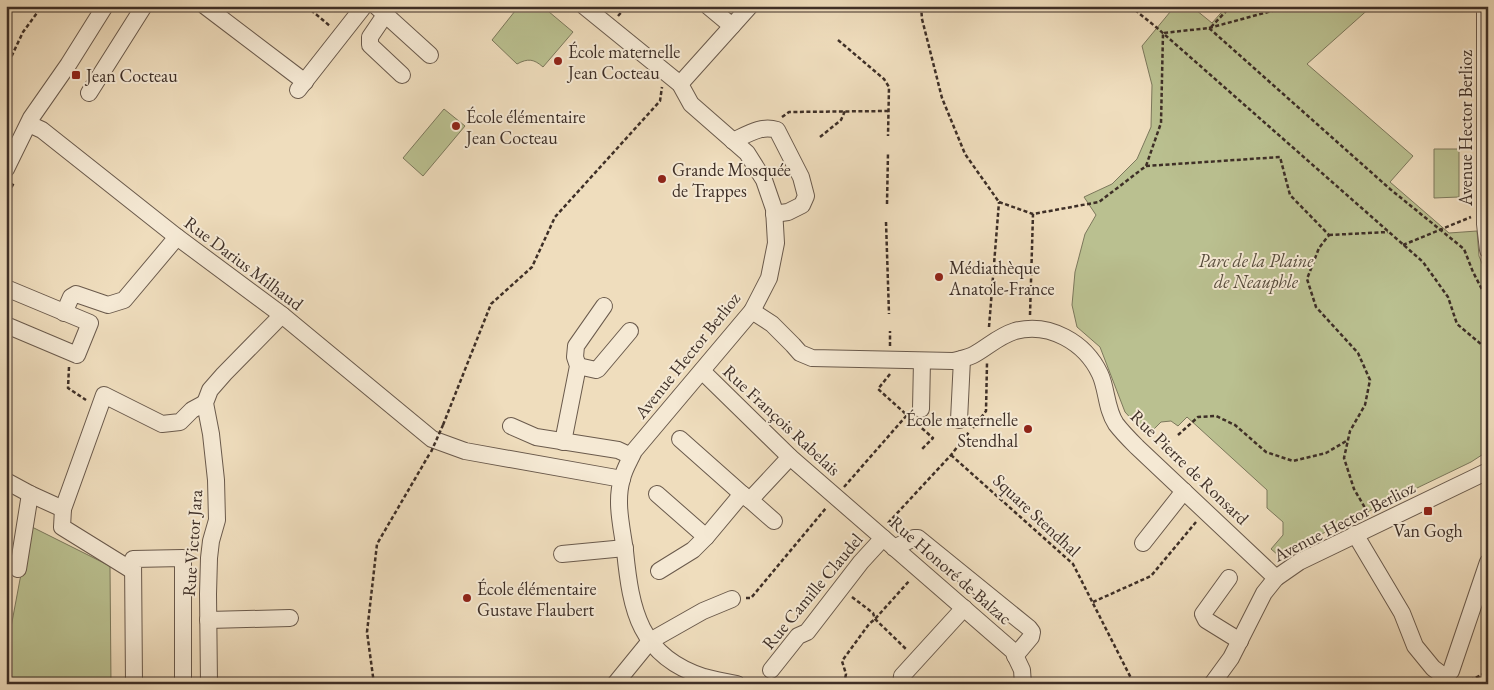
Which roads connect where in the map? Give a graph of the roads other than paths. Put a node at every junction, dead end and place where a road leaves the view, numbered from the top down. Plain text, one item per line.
1 (105, 6) edge
2 (144, 6) edge
3 (205, 6) edge
4 (364, 6) edge
5 (584, 6) edge
6 (708, 6) edge
7 (750, 6) edge
8 (1485, 6) edge
9 (380, 11) edge
10 (732, 26) junction
11 (430, 55) dead end
12 (402, 74) dead end
13 (680, 84) junction
14 (89, 94) dead end
15 (29, 124) junction
16 (733, 140) junction
17 (6, 169) edge
18 (774, 214) junction
19 (176, 237) junction
20 (1488, 249) edge
21 (6, 288) edge
22 (604, 306) dead end
23 (752, 311) junction
24 (64, 312) junction
25 (282, 315) junction
26 (6, 325) edge
27 (630, 331) dead end
28 (962, 359) junction
29 (922, 361) junction
30 (578, 366) junction
31 (702, 371) junction
32 (205, 403) junction
33 (914, 412) road end
34 (959, 420) dead end
35 (511, 426) dead end
36 (680, 438) dead end
37 (563, 442) junction
38 (632, 456) junction
39 (790, 456) junction
40 (1488, 471) edge
41 (622, 478) junction
42 (6, 480) edge
43 (1184, 491) junction
44 (30, 494) junction
45 (657, 494) dead end
46 (746, 497) junction
47 (836, 497) joint
48 (63, 509) junction
49 (774, 521) dead end
50 (1356, 534) junction
51 (706, 537) junction
52 (885, 540) junction
53 (1144, 543) dead end
54 (625, 548) junction
55 (562, 554) dead end
56 (183, 558) junction
57 (209, 558) junction
58 (1488, 562) edge
59 (18, 569) dead end
60 (133, 571) junction
61 (659, 571) dead end
62 (1229, 578) dead end
63 (1276, 578) junction
64 (732, 599) road end
65 (964, 608) junction
66 (290, 618) dead end
67 (208, 620) junction
68 (1240, 640) junction
69 (650, 641) junction
70 (1016, 656) junction
71 (771, 670) dead end
72 (1447, 680) edge
73 (134, 684) edge
74 (183, 684) edge
75 (208, 684) edge
76 (615, 684) edge
77 (738, 684) edge
78 (901, 684) edge
79 (1024, 684) edge
80 (1212, 684) edge

1 - 15 street
2 - 14 street
3 - 4 street
5 - 13 street, Avenue Hector Berlioz
6 - 10 street
7 - 10 street
8 - 20 street, Avenue Hector Berlioz
9 - 11 street
9 - 12 street
10 - 13 street
13 - 16 street, Avenue Hector Berlioz
15 - 17 street
15 - 19 street, Rue Darius Milhaud
16 - 18 street, Avenue Hector Berlioz
16 - 18 street
18 - 23 street, Avenue Hector Berlioz
19 - 24 street
19 - 25 street, Rue Darius Milhaud
21 - 24 street
22 - 30 street
23 - 29 street, Rue Pierre de Ronsard
23 - 31 street, Avenue Hector Berlioz
24 - 26 street
25 - 32 street
25 - 41 street, Rue Darius Milhaud
27 - 30 street
28 - 29 street, Rue Pierre de Ronsard
28 - 34 street
28 - 43 street, Rue Pierre de Ronsard
29 - 33 street
30 - 37 street
31 - 38 street, Avenue Hector Berlioz
31 - 39 street, Rue François Rabelais
32 - 48 street
32 - 57 street, Rue Victor Jara
35 - 37 street
36 - 46 street
37 - 38 street
38 - 41 street, Avenue Hector Berlioz
39 - 46 street
39 - 47 street, Rue François Rabelais
40 - 50 street, Avenue Hector Berlioz
41 - 54 street, Avenue Hector Berlioz
42 - 44 street
43 - 53 street
43 - 63 street, Rue Pierre de Ronsard
44 - 48 street
44 - 59 street
45 - 51 street
46 - 49 street
46 - 51 street
47 - 52 street, Rue Honoré de Balzac
48 - 60 street
50 - 63 street, Avenue Hector Berlioz
50 - 72 street
51 - 61 street
52 - 65 street, Rue Honoré de Balzac
52 - 70 street
52 - 71 street, Rue Camille Claudel
54 - 55 street
54 - 69 street, Avenue Hector Berlioz
56 - 57 street
56 - 60 street
56 - 74 street
57 - 67 street, Rue Victor Jara
58 - 72 street
60 - 73 street
62 - 68 street
63 - 68 street, Avenue Hector Berlioz
64 - 69 street
65 - 70 street, Rue Honoré de Balzac
65 - 78 street
66 - 67 street
67 - 75 street, Rue Victor Jara
68 - 80 street, Avenue Hector Berlioz
69 - 76 street
69 - 77 street, Avenue Hector Berlioz
70 - 79 street, Rue Honoré de Balzac

